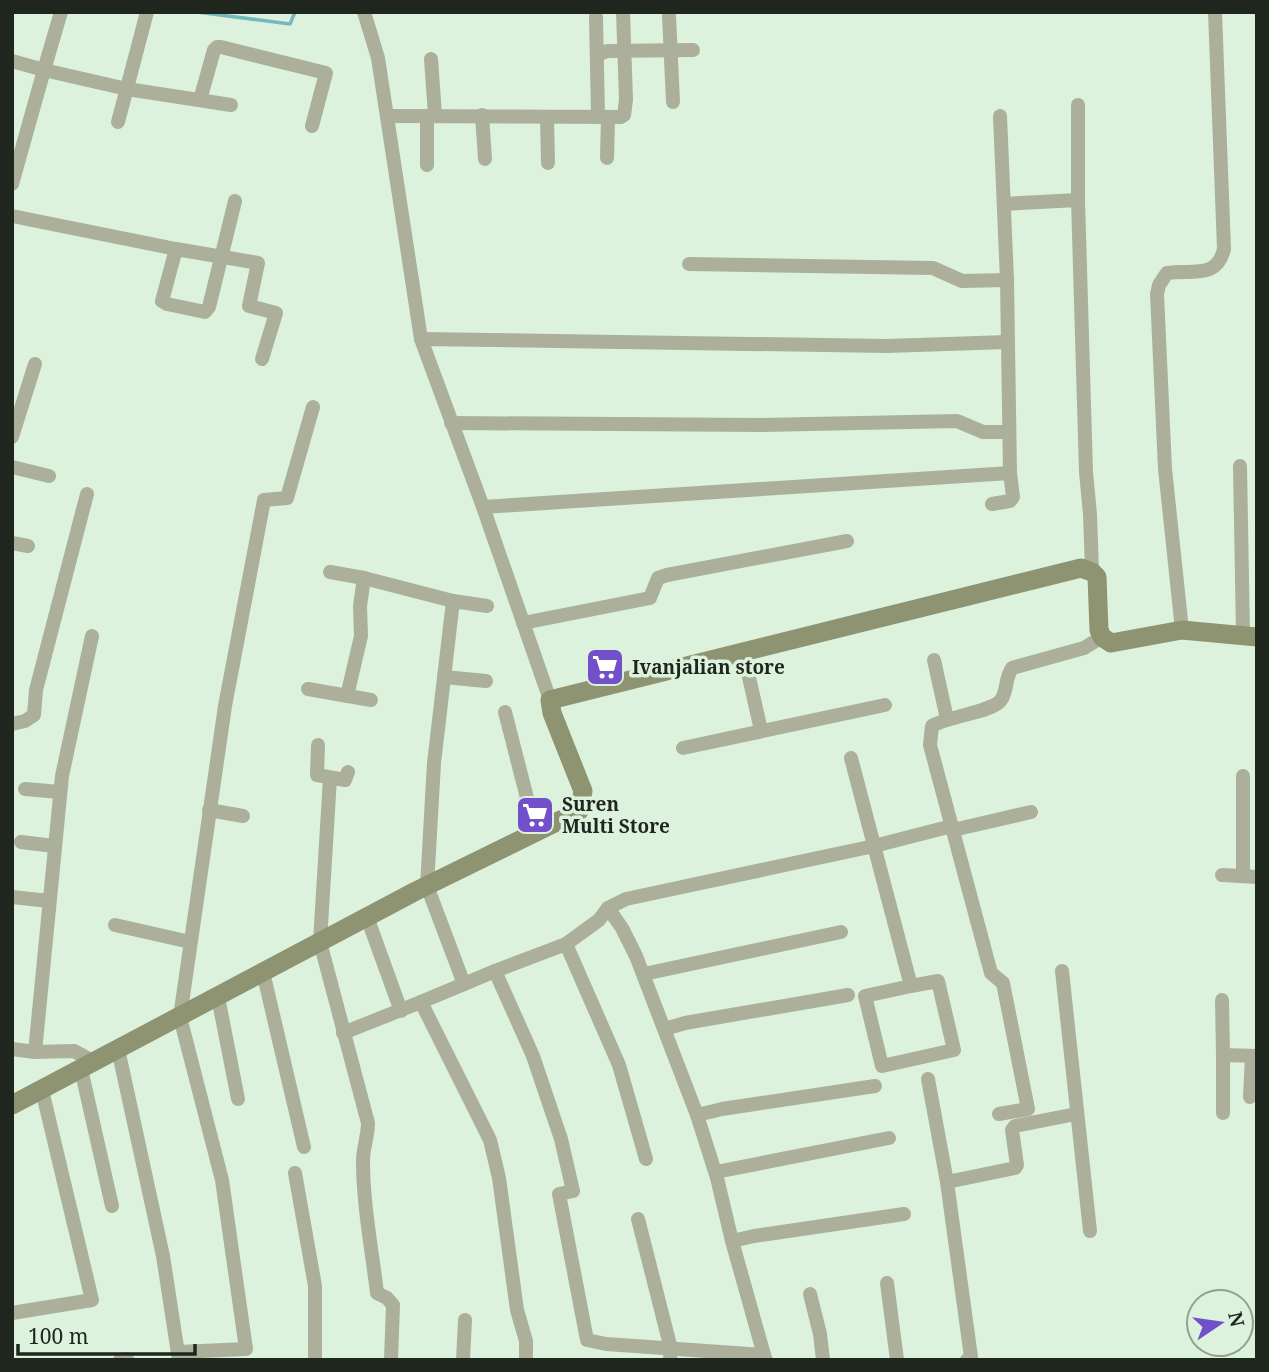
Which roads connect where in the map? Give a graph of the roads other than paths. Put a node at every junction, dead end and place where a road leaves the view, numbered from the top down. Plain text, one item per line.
1 (61, 12) edge
2 (147, 12) edge
3 (363, 12) edge
4 (623, 12) edge
5 (1215, 12) edge
6 (669, 16) dead end
7 (596, 17) dead end
8 (624, 50) junction
9 (671, 50) junction
10 (693, 50) dead end
11 (597, 58) junction
12 (431, 59) dead end
13 (12, 61) edge
14 (44, 70) junction
15 (127, 89) junction
16 (200, 100) junction
17 (673, 102) dead end
18 (232, 105) dead end
19 (1079, 106) dead end
20 (387, 116) junction
21 (431, 116) junction
22 (482, 116) junction
23 (1000, 116) dead end
24 (547, 117) junction
25 (603, 118) junction
26 (118, 122) dead end
27 (312, 125) dead end
28 (607, 158) dead end
29 (485, 159) dead end
30 (548, 163) dead end
31 (427, 165) dead end
32 (12, 184) edge
33 (1078, 200) junction
34 (235, 201) dead end
35 (1004, 204) junction
36 (12, 216) edge
37 (176, 249) junction
38 (221, 256) junction
39 (689, 264) dead end
40 (1007, 280) junction
41 (421, 339) junction
42 (1007, 342) junction
43 (262, 359) dead end
44 (34, 364) dead end
45 (313, 407) dead end
46 (451, 423) junction
47 (1009, 432) junction
48 (12, 437) edge
49 (1240, 466) dead end
50 (12, 467) edge
51 (1010, 473) junction
52 (49, 476) dead end
53 (87, 494) dead end
54 (992, 503) dead end
55 (483, 507) junction
56 (847, 541) dead end
57 (12, 543) edge
58 (28, 546) dead end
59 (330, 572) dead end
60 (1091, 572) junction
61 (364, 578) junction
62 (453, 601) junction
63 (487, 606) dead end
64 (523, 623) junction
65 (1182, 630) junction
66 (1250, 635) edge
67 (92, 636) dead end
68 (1102, 637) junction
69 (743, 651) junction
70 (934, 660) dead end
71 (444, 677) junction
72 (486, 681) dead end
73 (308, 689) dead end
74 (347, 696) junction
75 (370, 700) dead end
76 (550, 700) junction
77 (885, 705) dead end
78 (505, 712) dead end
79 (947, 719) junction
80 (12, 724) edge
81 (761, 730) junction
82 (318, 745) dead end
83 (683, 747) dead end
84 (851, 758) dead end
85 (348, 772) dead end
86 (1243, 776) dead end
87 (330, 778) junction
88 (25, 789) dead end
89 (60, 792) junction
90 (209, 810) junction
91 (1031, 812) dead end
92 (243, 816) dead end
93 (952, 828) junction
94 (536, 832) junction
95 (21, 842) dead end
96 (54, 846) junction
97 (874, 846) junction
98 (1222, 875) dead end
99 (1250, 876) edge
100 (427, 886) junction
101 (12, 897) edge
102 (49, 901) junction
103 (608, 908) junction
104 (367, 917) junction
105 (115, 925) dead end
106 (841, 932) dead end
107 (190, 942) junction
108 (320, 942) junction
109 (566, 944) junction
110 (495, 971) junction
111 (1062, 971) dead end
112 (263, 972) junction
113 (644, 974) junction
114 (464, 984) junction
115 (911, 986) junction
116 (848, 995) dead end
117 (218, 997) junction
118 (1222, 1000) dead end
119 (421, 1002) junction
120 (401, 1011) junction
121 (180, 1017) junction
122 (665, 1030) junction
123 (343, 1033) junction
124 (12, 1049) edge
125 (118, 1049) junction
126 (35, 1052) junction
127 (1223, 1055) junction
128 (1255, 1056) edge
129 (88, 1065) junction
130 (928, 1079) dead end
131 (875, 1086) dead end
132 (42, 1090) junction
133 (1250, 1097) dead end
134 (238, 1099) dead end
135 (12, 1105) edge
136 (1223, 1113) dead end
137 (999, 1114) dead end
138 (1076, 1114) junction
139 (697, 1115) junction
140 (889, 1138) dead end
141 (304, 1147) dead end
142 (646, 1160) dead end
143 (716, 1172) junction
144 (295, 1173) dead end
145 (947, 1182) junction
146 (112, 1206) dead end
147 (904, 1214) dead end
148 (638, 1219) dead end
149 (1090, 1231) dead end
150 (732, 1241) junction
151 (887, 1283) dead end
152 (810, 1294) dead end
153 (12, 1313) edge
154 (465, 1320) dead end
155 (606, 1344) junction
156 (670, 1354) edge
157 (178, 1356) edge
158 (765, 1357) edge
159 (127, 1359) edge
160 (120, 1360) edge
161 (316, 1360) edge
162 (391, 1360) edge
163 (463, 1360) edge
164 (526, 1360) edge
165 (605, 1360) edge
166 (823, 1360) edge
167 (897, 1360) edge
168 (967, 1360) edge

1 - 14 street
2 - 15 street
3 - 20 street
4 - 8 street
5 - 65 street
6 - 9 street
7 - 11 street
8 - 9 street
8 - 11 street
8 - 25 street
9 - 10 street
9 - 17 street
11 - 25 street
12 - 21 street
13 - 14 street
14 - 15 street
14 - 32 street
15 - 16 street
15 - 26 street
16 - 18 street
16 - 27 street
19 - 33 street
20 - 21 street
20 - 41 street
21 - 22 street
21 - 31 street
22 - 24 street
22 - 29 street
23 - 35 street
24 - 25 street
24 - 30 street
25 - 28 street
33 - 35 street
33 - 60 street
34 - 38 street
35 - 40 street
36 - 37 street
37 - 38 street
37 - 38 street
38 - 43 street
39 - 40 street
40 - 42 street
41 - 42 street
41 - 46 street
42 - 47 street
44 - 48 street
45 - 90 street
46 - 47 street
46 - 55 street
47 - 51 street
49 - 66 street
50 - 52 street
51 - 54 street
51 - 55 street
53 - 80 street
55 - 64 street
56 - 64 street
57 - 58 street
59 - 61 street
60 - 68 street
60 - 69 street
61 - 62 street
61 - 74 street
62 - 63 street
62 - 71 street
64 - 76 street
65 - 66 street
65 - 68 street
67 - 89 street
68 - 79 street
69 - 76 street
69 - 81 street
70 - 79 street
71 - 72 street
71 - 100 street
73 - 74 street
74 - 75 street
76 - 94 street
77 - 81 street
78 - 94 street
79 - 93 street
81 - 83 street
82 - 87 street
84 - 97 street
85 - 87 street
86 - 99 street
87 - 108 street
88 - 89 street
89 - 96 street
90 - 92 street
90 - 107 street
91 - 93 street
93 - 97 street
93 - 137 street
94 - 100 street
95 - 96 street
96 - 102 street
97 - 103 street
97 - 115 street
98 - 99 street
100 - 104 street
100 - 114 street
101 - 102 street
102 - 126 street
103 - 109 street
103 - 113 street
104 - 108 street
104 - 120 street
105 - 107 street
106 - 113 street
107 - 121 street
108 - 112 street
108 - 123 street
109 - 110 street
109 - 142 street
110 - 114 street
110 - 155 street
111 - 138 street
112 - 117 street
112 - 141 street
113 - 122 street
114 - 119 street
115 - 115 street
116 - 122 street
117 - 121 street
117 - 134 street
118 - 127 street
119 - 120 street
119 - 164 street
120 - 123 street
121 - 125 street
121 - 157 street
122 - 139 street
123 - 162 street
124 - 126 street
125 - 129 street
125 - 157 street
126 - 129 street
127 - 128 street
127 - 136 street
128 - 133 street
129 - 132 street
129 - 146 street
130 - 145 street
131 - 139 street
132 - 135 street
132 - 153 street
138 - 145 street
138 - 149 street
139 - 143 street
140 - 143 street
143 - 150 street
144 - 161 street
145 - 168 street
147 - 150 street
148 - 156 street
150 - 158 street
151 - 167 street
152 - 166 street
154 - 163 street
155 - 156 street
155 - 165 street
156 - 158 street
159 - 160 street

